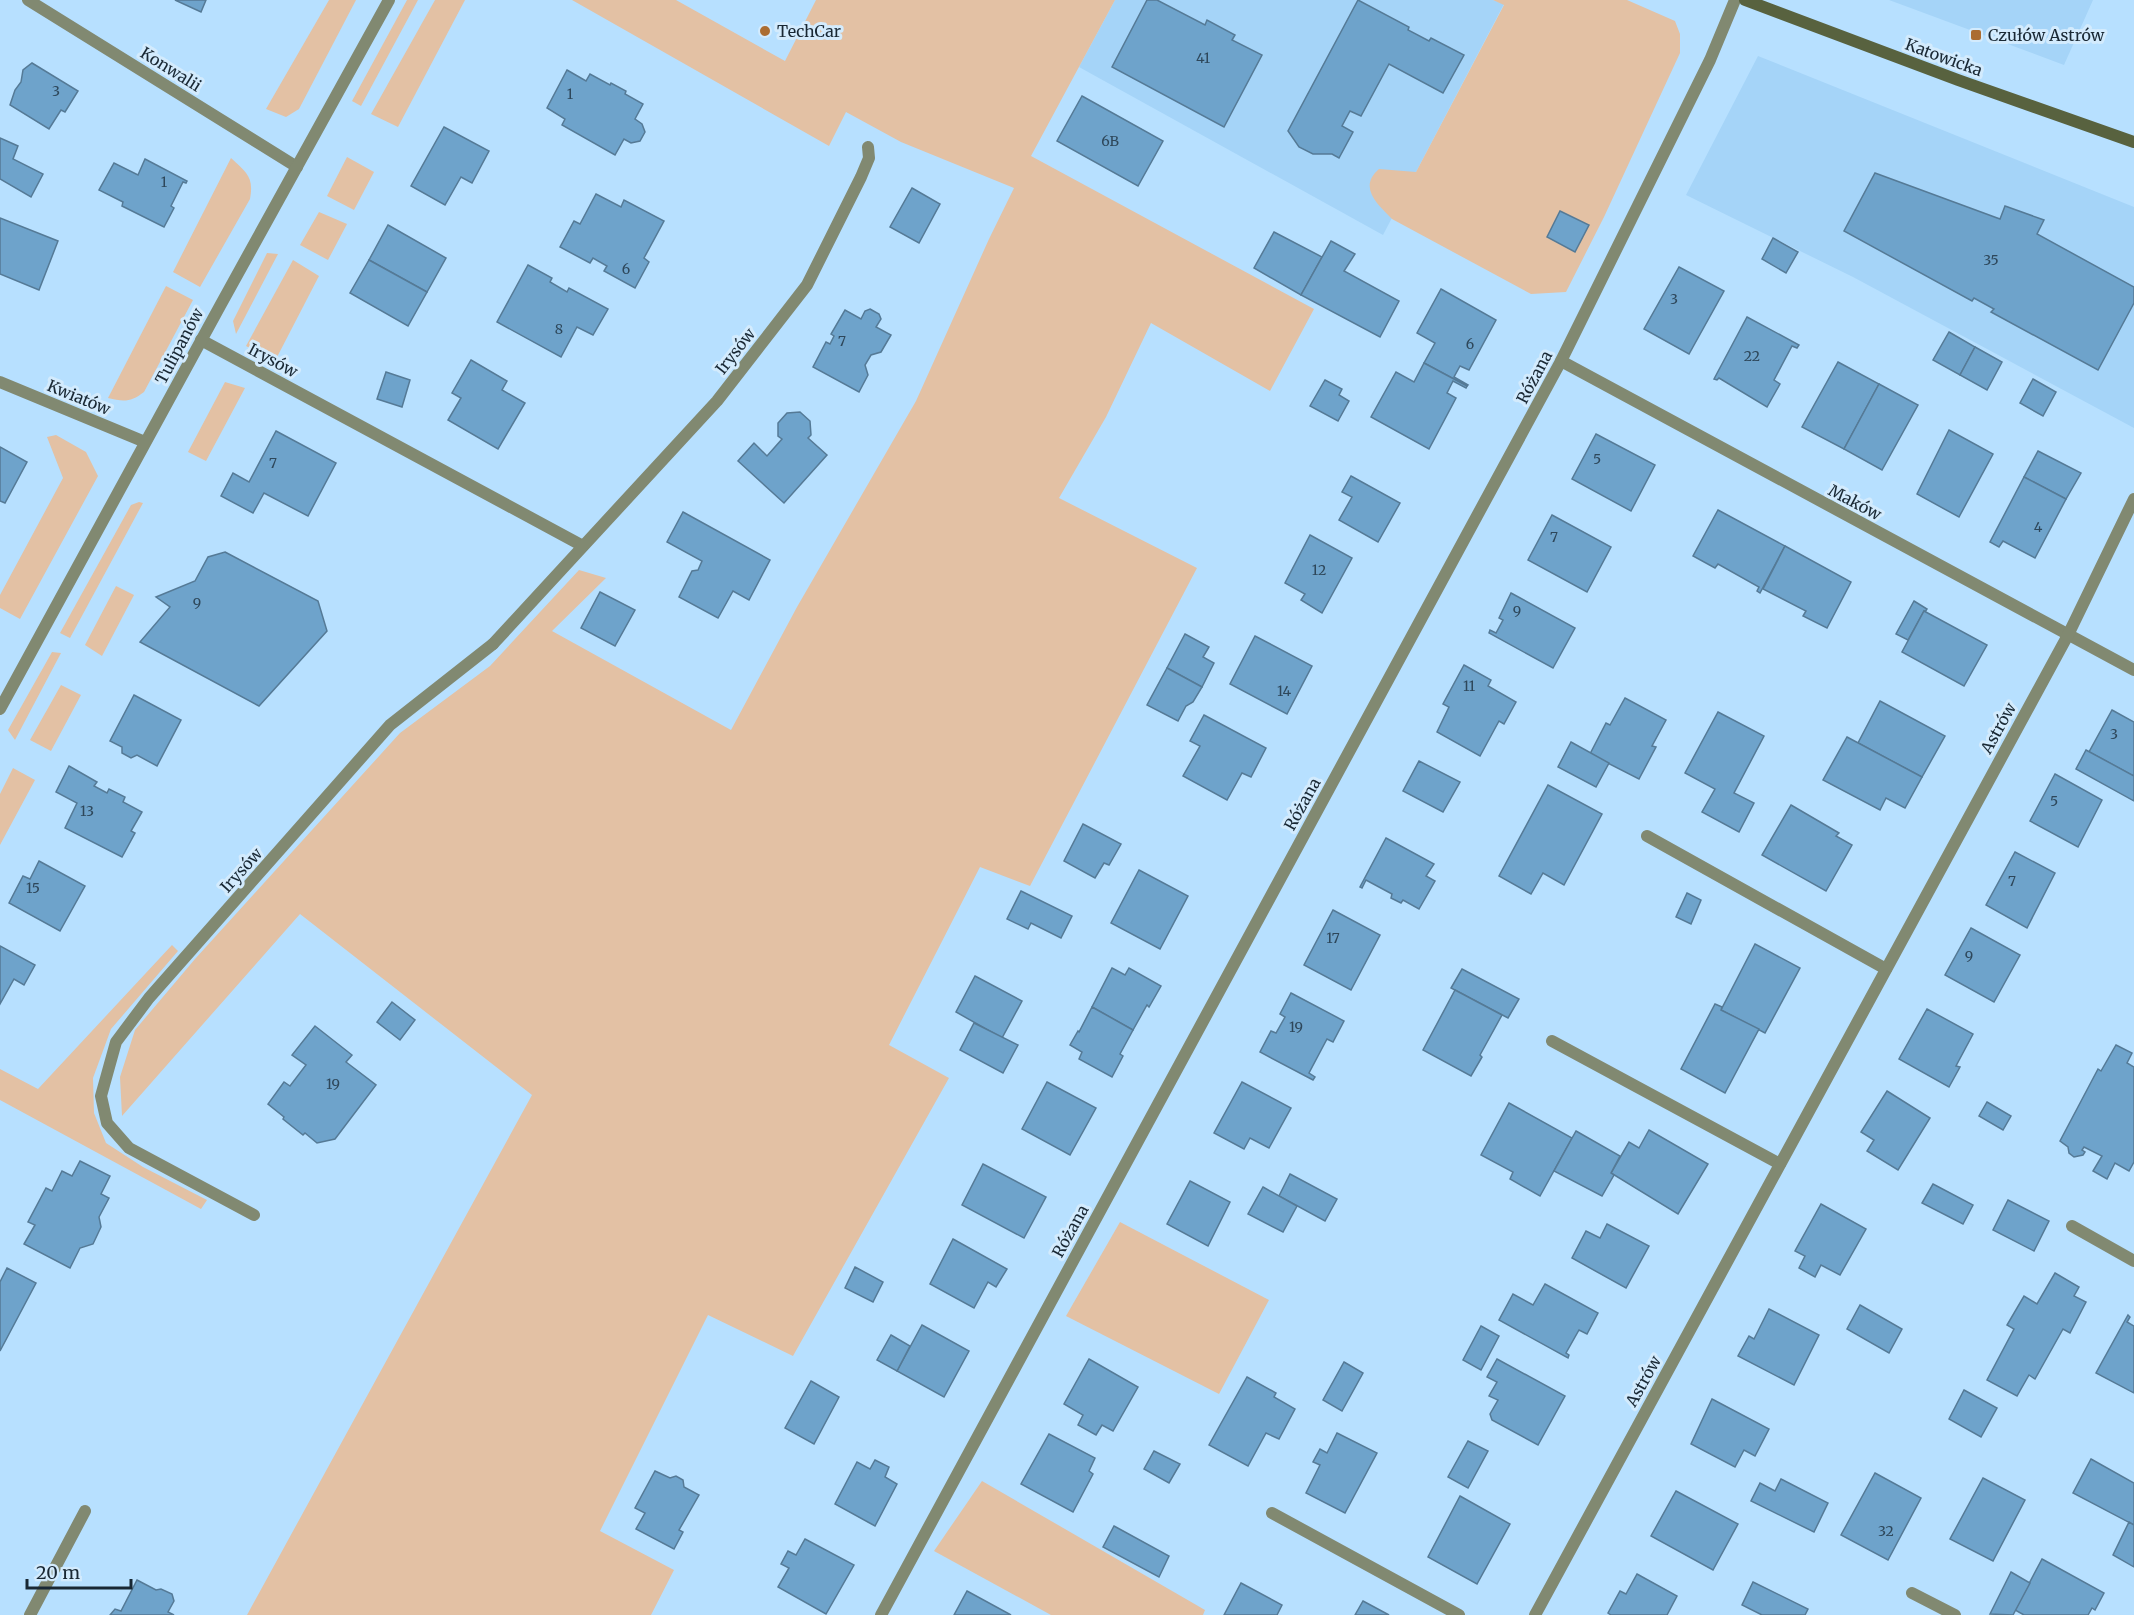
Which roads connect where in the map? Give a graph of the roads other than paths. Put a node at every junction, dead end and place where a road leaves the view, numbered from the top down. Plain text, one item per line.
1 (28, 0) edge
2 (389, 0) edge
3 (1736, 0) edge
4 (1745, 0) edge
5 (2134, 142) edge
6 (868, 147) dead end
7 (297, 167) junction
8 (201, 340) junction
9 (1562, 361) junction
10 (0, 382) edge
11 (145, 442) junction
12 (2134, 499) edge
13 (583, 546) junction
14 (2067, 635) junction
15 (2134, 670) edge
16 (0, 709) edge
17 (1647, 836) dead end
18 (1886, 969) junction
19 (1552, 1041) dead end
20 (1780, 1164) junction
21 (254, 1215) dead end
22 (2072, 1226) dead end
23 (2134, 1261) edge
24 (85, 1510) dead end
25 (1272, 1513) dead end
26 (1912, 1593) dead end
27 (30, 1615) edge
28 (881, 1615) edge
29 (1459, 1615) edge
30 (1534, 1615) edge
31 (1955, 1615) edge

1 - 7 street, Konwalii
2 - 7 street, Tulipanów
3 - 9 street, Różana
4 - 5 main road, Katowicka
6 - 13 street, Irysów
7 - 8 street, Tulipanów
8 - 11 street, Tulipanów
8 - 13 street, Irysów
9 - 14 street, Maków
9 - 28 street, Różana
10 - 11 street, Kwiatów
11 - 16 street, Tulipanów
12 - 14 street, Astrów
13 - 21 street, Irysów
14 - 15 street, Maków
14 - 18 street, Astrów
17 - 18 street
18 - 20 street, Astrów
19 - 20 street
20 - 30 street, Astrów
22 - 23 street
24 - 27 street
25 - 29 street
26 - 31 street

